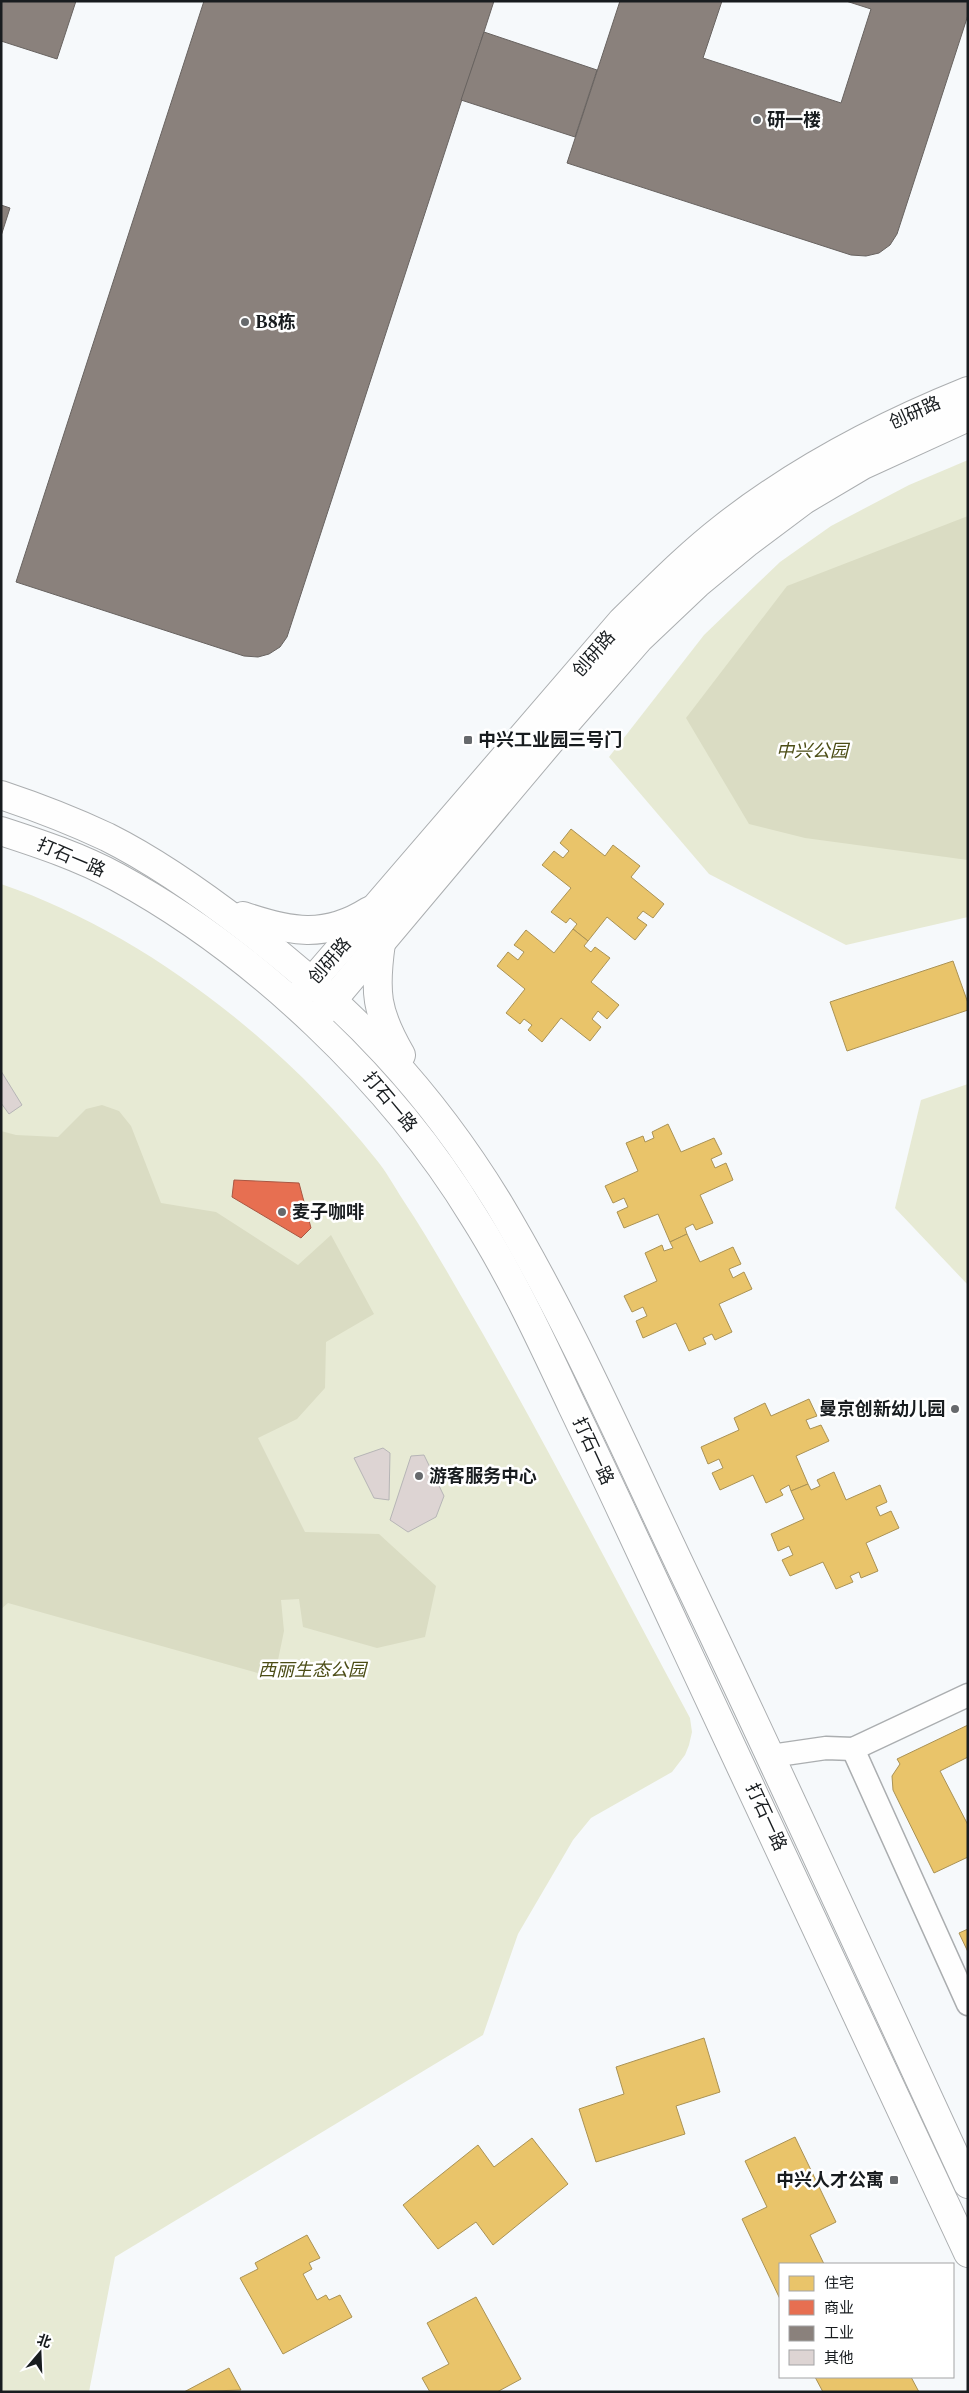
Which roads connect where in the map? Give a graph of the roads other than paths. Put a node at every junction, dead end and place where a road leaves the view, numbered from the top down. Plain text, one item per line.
1 (968, 391) edge
2 (968, 417) edge
3 (1, 795) edge
4 (1, 831) edge
5 (383, 902) junction
6 (223, 909) junction
7 (381, 943) junction
8 (312, 981) junction
9 (333, 1000) junction
10 (292, 1004) junction
11 (313, 1023) junction
12 (420, 1089) junction
13 (968, 1695) edge
14 (853, 1749) junction
15 (771, 1756) junction
16 (968, 2004) edge
17 (968, 2184) edge
18 (968, 2253) edge

1 - 5 main road, 创研路
2 - 7 main road, 创研路
3 - 6 main road, 打石一路
4 - 10 main road, 打石一路
5 - 6 main road
5 - 8 main road, 创研路
6 - 8 main road, 打石一路
7 - 9 main road, 创研路
7 - 12 main road
8 - 9 main road, 打石一路
8 - 10 main road, 创研路
9 - 11 main road, 创研路
9 - 12 main road, 打石一路
10 - 11 main road, 打石一路
11 - 18 main road, 打石一路
12 - 15 main road, 打石一路
13 - 14 street
14 - 15 street
14 - 16 street
15 - 17 main road, 打石一路

